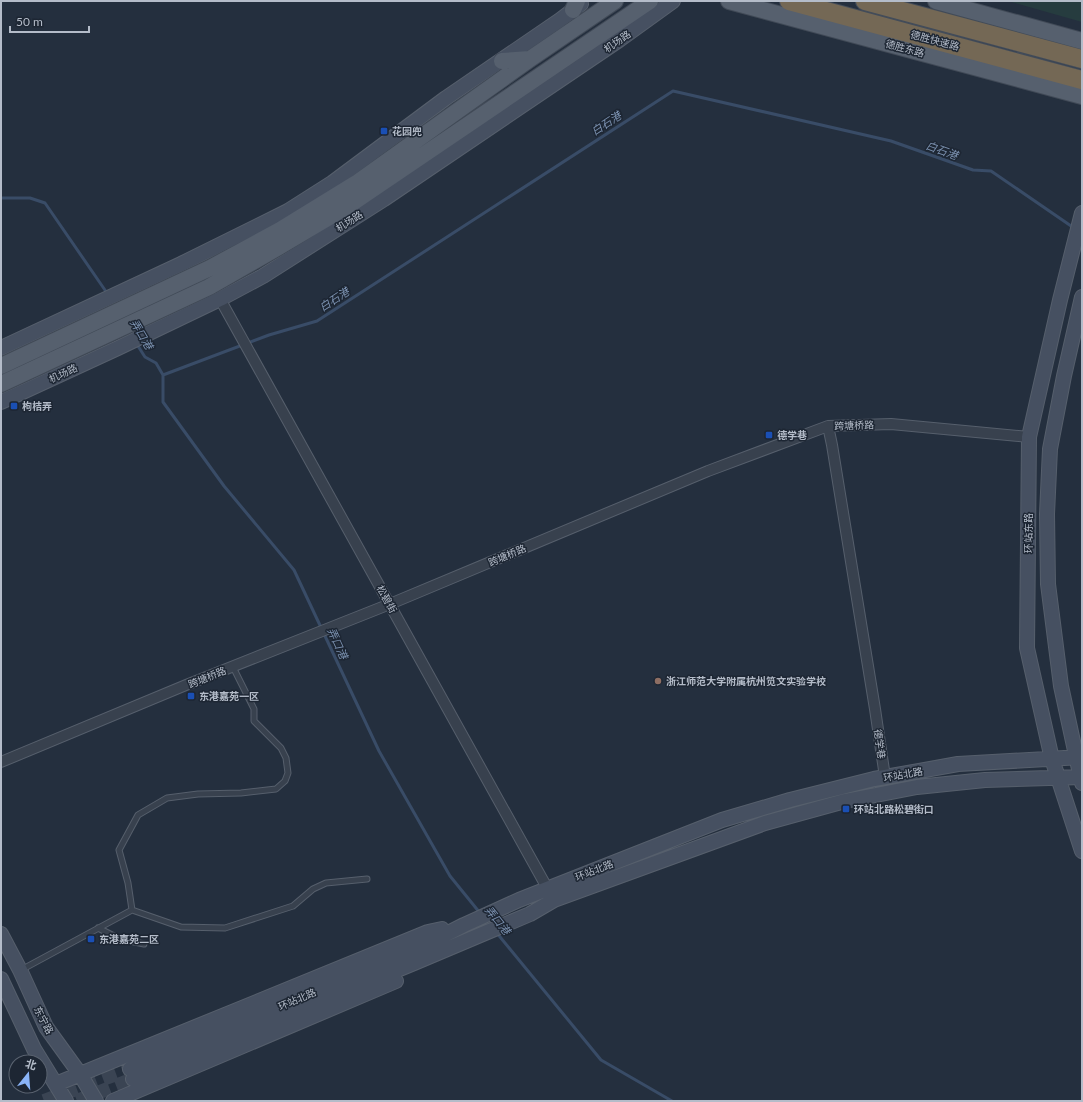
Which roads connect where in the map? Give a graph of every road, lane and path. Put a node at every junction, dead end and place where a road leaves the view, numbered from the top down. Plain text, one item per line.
1 (615, 1) edge
2 (650, 1) edge
3 (673, 1) edge
4 (729, 1) edge
5 (789, 1) edge
6 (865, 1) edge
7 (936, 1) edge
8 (578, 4) edge
9 (1082, 42) edge
10 (530, 59) junction
11 (1082, 59) edge
12 (502, 60) junction
13 (1082, 80) edge
14 (1082, 96) edge
15 (466, 135) junction
16 (1082, 213) edge
17 (183, 272) junction
18 (1082, 297) edge
19 (220, 299) junction
20 (1, 348) edge
21 (1, 366) edge
22 (1, 384) edge
23 (1, 402) edge
24 (828, 426) junction
25 (1029, 437) junction
26 (390, 604) junction
27 (233, 666) junction
28 (1079, 757) edge
29 (1052, 759) junction
30 (1, 762) edge
31 (885, 777) junction
32 (1059, 777) junction
33 (1081, 779) edge
34 (1082, 851) edge
35 (367, 878) dead end
36 (550, 894) junction
37 (132, 910) junction
38 (464, 925) junction
39 (98, 928) junction
40 (1, 934) edge
41 (477, 936) junction
42 (144, 944) dead end
43 (20, 970) junction
44 (1, 979) edge
45 (80, 1074) junction
46 (56, 1084) junction
47 (66, 1101) edge
48 (96, 1101) edge
49 (113, 1101) edge

1 - 10 main road
2 - 15 main road, 机场路
3 - 15 main road, 机场路
4 - 14 main road, 德胜东路
5 - 13 highway, 德胜快速路
6 - 11 highway, 德胜快速路
7 - 9 main road
8 - 12 main road
10 - 12 main road
10 - 17 main road
12 - 17 main road
15 - 19 main road, 机场路
15 - 22 main road, 机场路
16 - 25 main road, 环站东路
17 - 20 main road
17 - 21 main road
18 - 28 main road, 环站东路
19 - 23 main road, 机场路
19 - 26 street, 松碧街
24 - 25 street, 跨塘桥路
24 - 26 street, 跨塘桥路
24 - 31 street, 德学巷
25 - 29 main road, 环站东路
26 - 27 street, 跨塘桥路
26 - 36 street, 松碧街
27 - 30 street, 跨塘桥路
27 - 37 lane
28 - 29 main road, 环站北路
28 - 33 main road, 环站东路
29 - 31 main road, 环站北路
29 - 32 main road, 环站东路
31 - 36 main road, 环站北路
32 - 33 main road, 环站北路
32 - 34 main road, 环站东路
32 - 36 main road, 环站北路
35 - 37 lane
36 - 38 main road, 环站北路
36 - 41 main road, 环站北路
37 - 39 lane
38 - 41 main road, 环站北路
38 - 45 main road
39 - 42 lane
39 - 43 lane
40 - 43 main road, 东宁路
41 - 49 main road
43 - 45 main road, 东宁路
44 - 46 main road, 东宁路
45 - 46 main road
45 - 48 main road, 东宁路
46 - 47 main road, 东宁路

